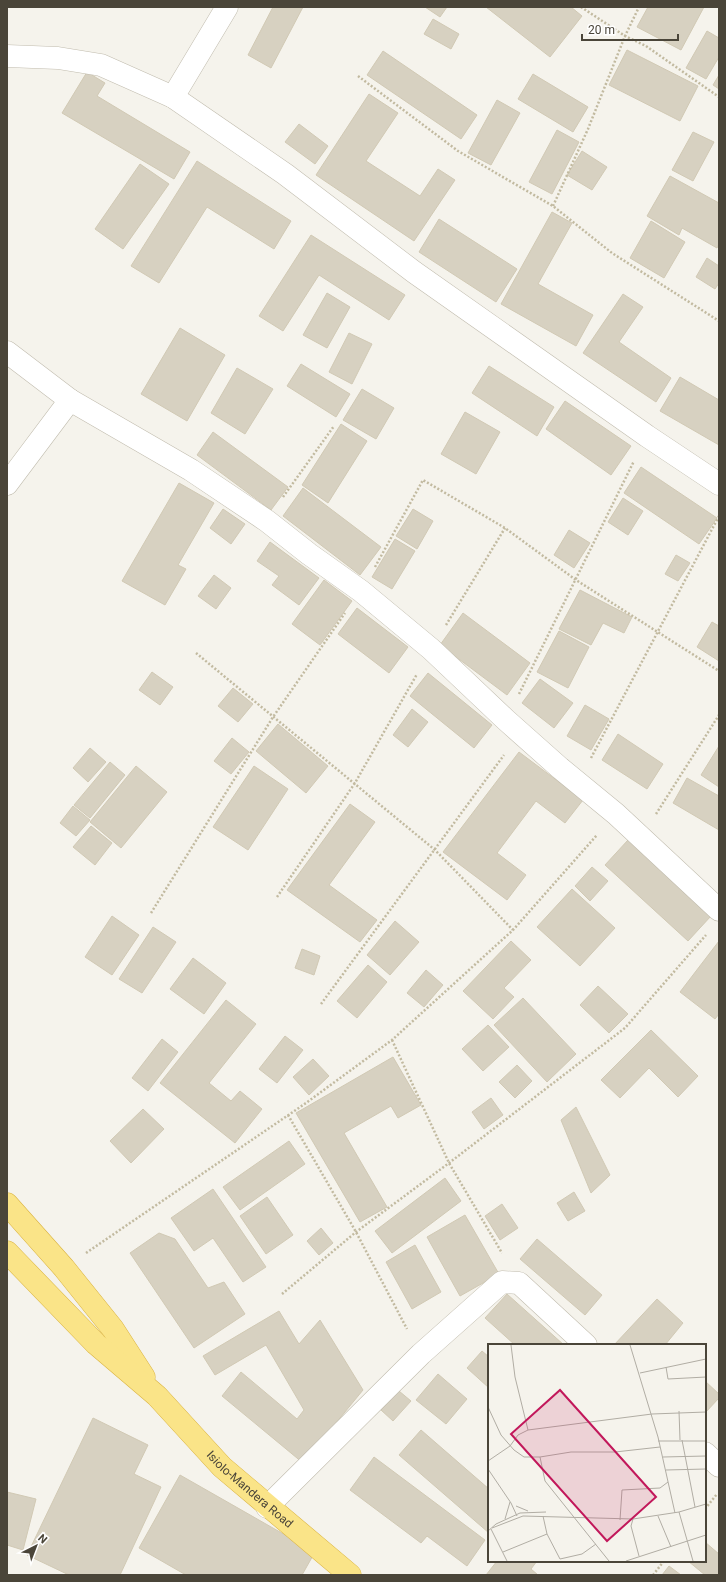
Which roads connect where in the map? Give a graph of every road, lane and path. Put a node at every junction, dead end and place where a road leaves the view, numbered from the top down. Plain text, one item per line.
1 (227, 7) edge
2 (581, 7) edge
3 (639, 7) edge
4 (625, 36) junction
5 (7, 56) edge
6 (358, 76) dead end
7 (173, 97) junction
8 (719, 97) edge
9 (553, 206) junction
10 (719, 321) edge
11 (7, 352) edge
12 (70, 400) junction
13 (334, 426) dead end
14 (647, 436) junction
15 (7, 484) edge
16 (719, 484) edge
17 (719, 516) edge
18 (267, 521) junction
19 (504, 528) junction
20 (576, 580) junction
21 (361, 591) junction
22 (659, 632) junction
23 (431, 649) junction
24 (196, 653) dead end
25 (719, 671) edge
26 (719, 715) edge
27 (273, 717) junction
28 (514, 726) junction
29 (355, 783) junction
30 (577, 783) junction
31 (616, 814) junction
32 (640, 838) junction
33 (435, 850) junction
34 (277, 897) dead end
35 (719, 910) edge
36 (151, 913) dead end
37 (513, 930) junction
38 (709, 932) dead end
39 (321, 1004) dead end
40 (392, 1040) junction
41 (288, 1115) junction
42 (449, 1163) junction
43 (7, 1204) edge
44 (356, 1232) junction
45 (7, 1252) edge
46 (64, 1268) junction
47 (519, 1283) junction
48 (282, 1294) dead end
49 (585, 1344) edge
50 (421, 1354) junction
51 (157, 1396) junction
52 (706, 1454) edge
53 (719, 1466) edge
54 (719, 1492) edge
55 (267, 1507) junction
56 (706, 1508) edge
57 (663, 1562) edge
58 (350, 1575) edge
59 (653, 1575) edge

1 - 7 street
2 - 4 path
3 - 4 path
4 - 8 path
4 - 9 path
5 - 7 street
6 - 9 path
7 - 14 street
9 - 10 path
11 - 12 street
12 - 15 street
12 - 18 street
13 - 18 path
14 - 16 street
14 - 20 path
17 - 22 path
18 - 21 street
19 - 20 path
19 - 21 path
19 - 23 path
20 - 22 path
20 - 28 path
21 - 23 street
21 - 27 path
22 - 25 path
22 - 30 path
23 - 28 street
23 - 29 path
24 - 27 path
26 - 32 path
27 - 29 path
27 - 36 path
28 - 30 street
28 - 33 path
29 - 33 path
29 - 34 path
30 - 31 street
31 - 32 street
31 - 37 path
32 - 35 street
33 - 37 path
33 - 39 path
37 - 40 path
38 - 42 path
40 - 41 path
40 - 42 path
41 - 44 path
41 - 46 path
42 - 44 path
42 - 47 path
43 - 46 highway, Isiolo-Mandera Road
44 - 48 path
44 - 50 path
45 - 51 highway, Isiolo-Mandera Road
46 - 51 highway, Isiolo-Mandera Road
47 - 49 street
47 - 50 street
50 - 55 street
51 - 55 highway, Isiolo-Mandera Road
52 - 53 street
54 - 56 path
55 - 58 highway, Isiolo-Mandera Road
57 - 59 path

